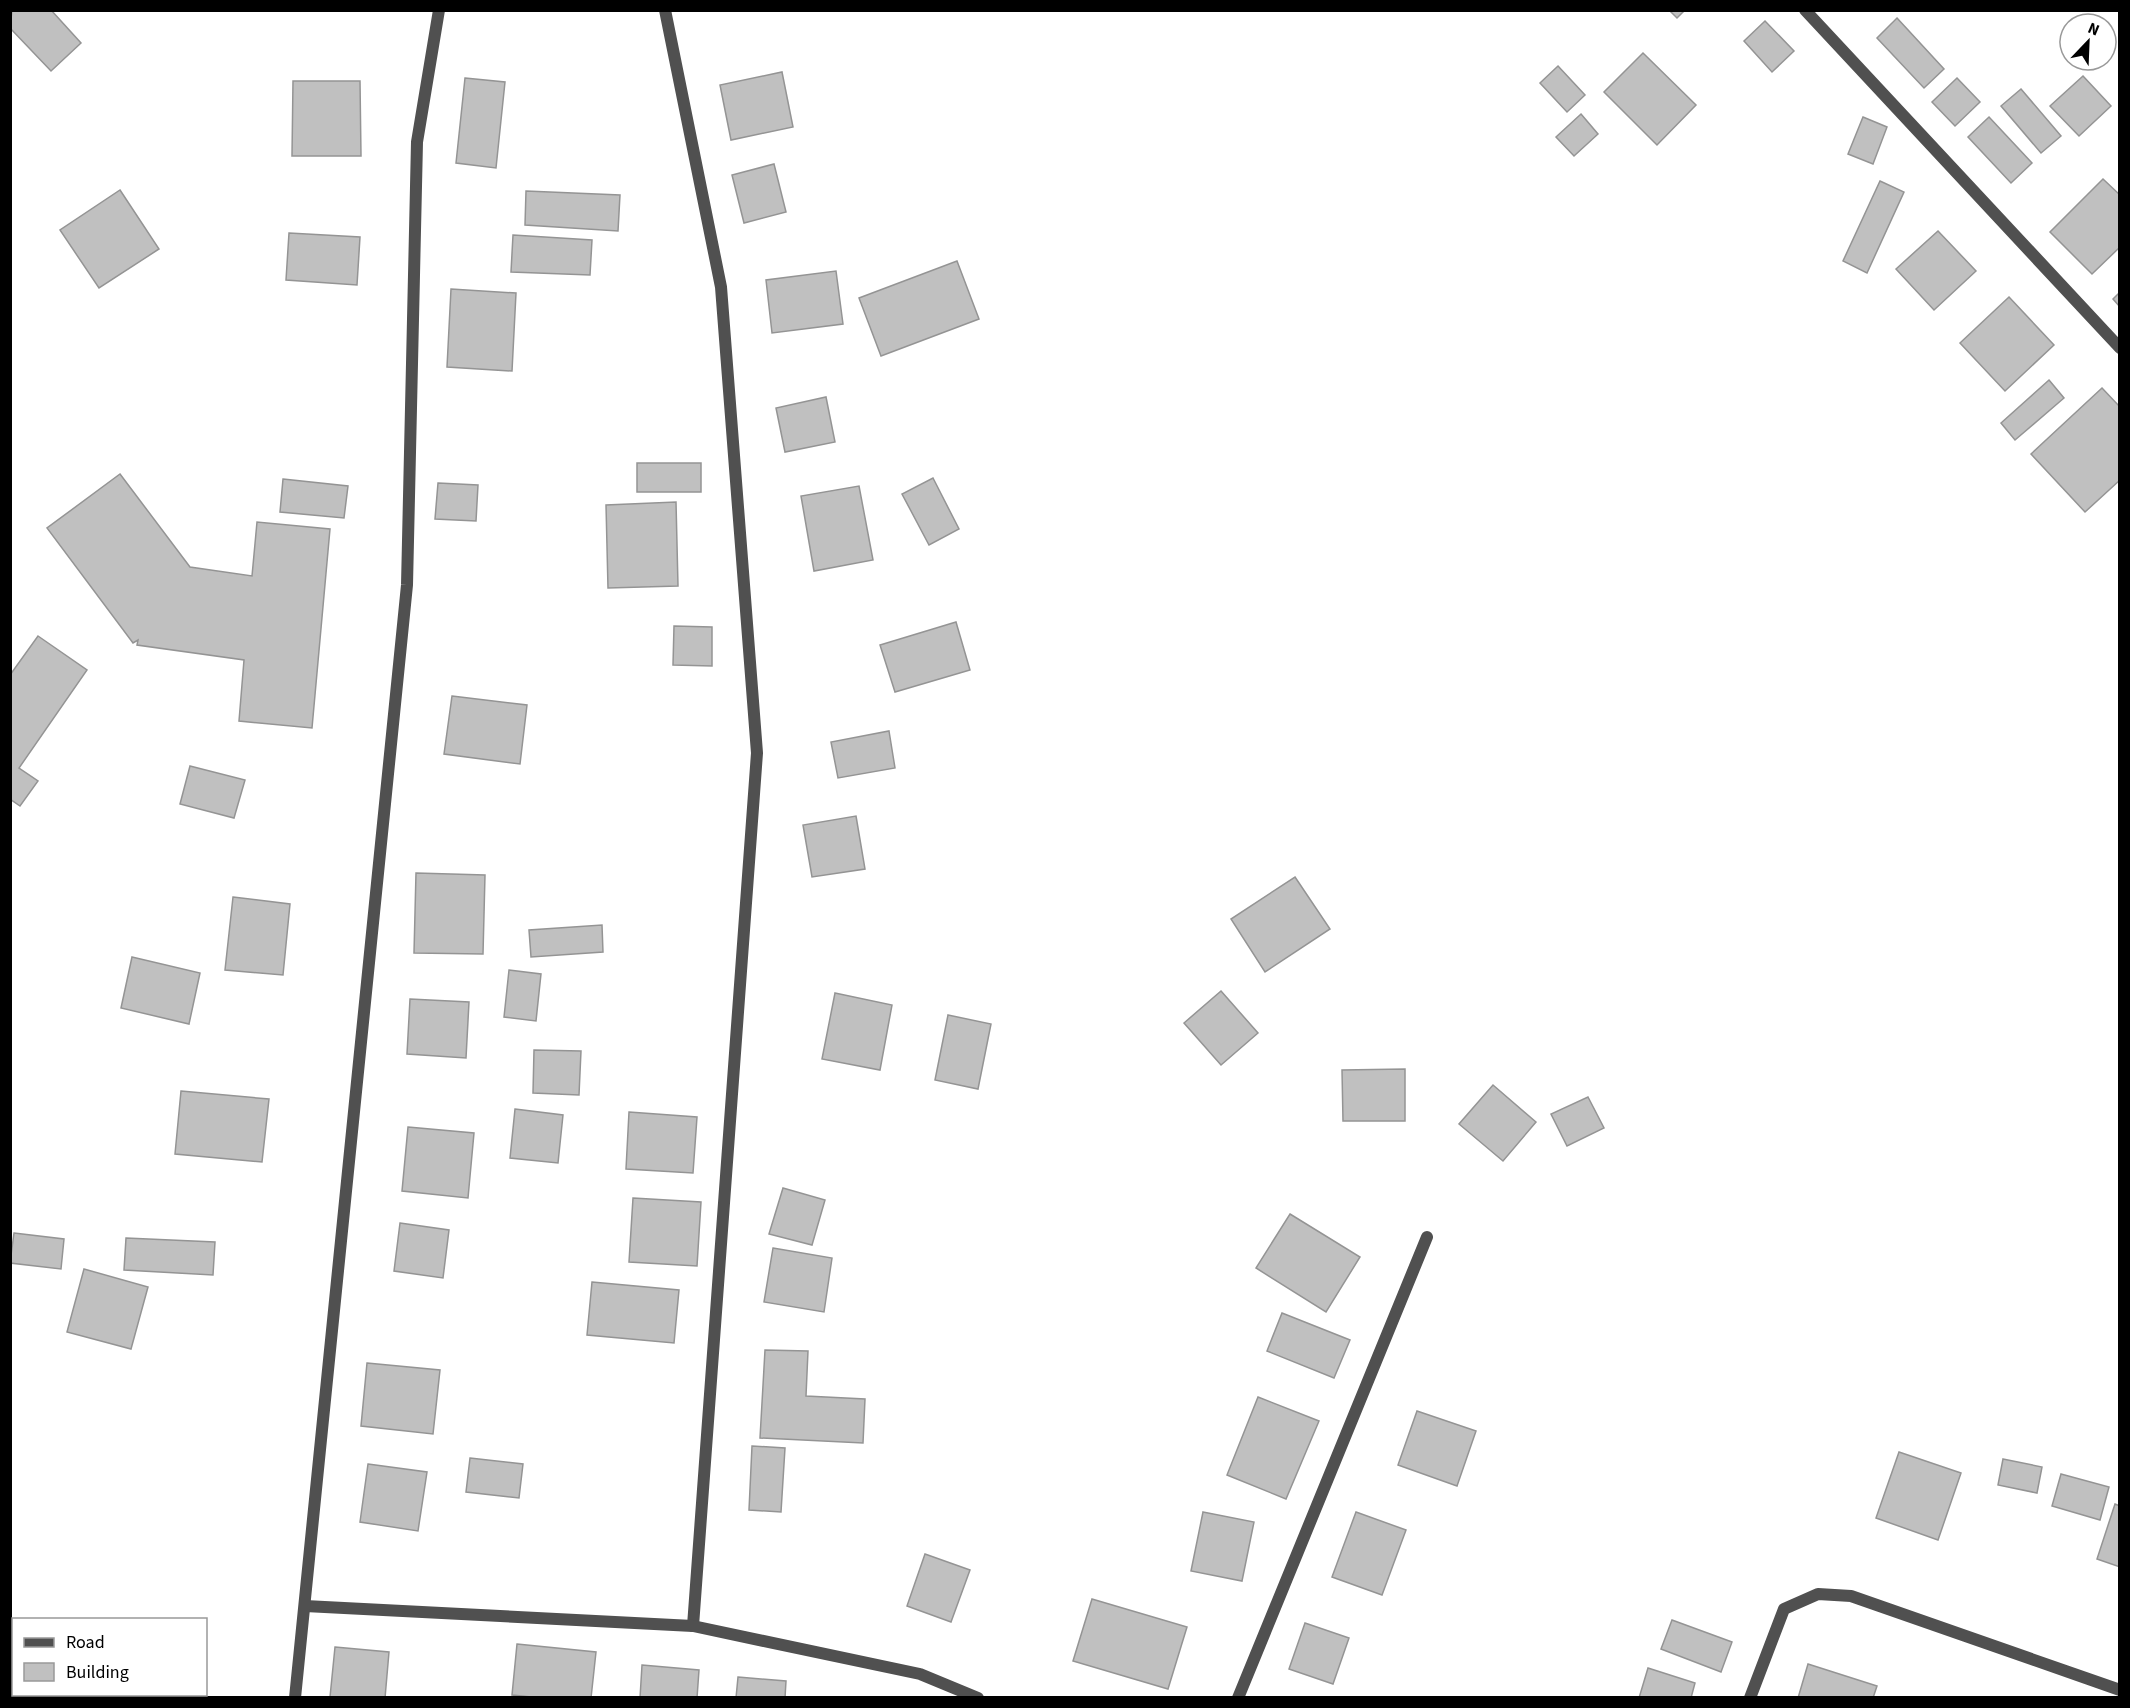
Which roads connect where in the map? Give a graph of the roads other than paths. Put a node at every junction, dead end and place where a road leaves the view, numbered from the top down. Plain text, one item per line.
1 (439, 10) edge
2 (665, 10) edge
3 (1805, 10) edge
4 (2120, 348) edge
5 (1427, 1237) dead end
6 (305, 1606) junction
7 (693, 1626) junction
8 (2120, 1689) edge
9 (296, 1698) edge
10 (978, 1698) edge
11 (1238, 1698) edge
12 (1750, 1698) edge

1 - 6 street
2 - 7 street
3 - 4 street
5 - 11 street
6 - 7 street
6 - 9 street
7 - 10 street
8 - 12 street

